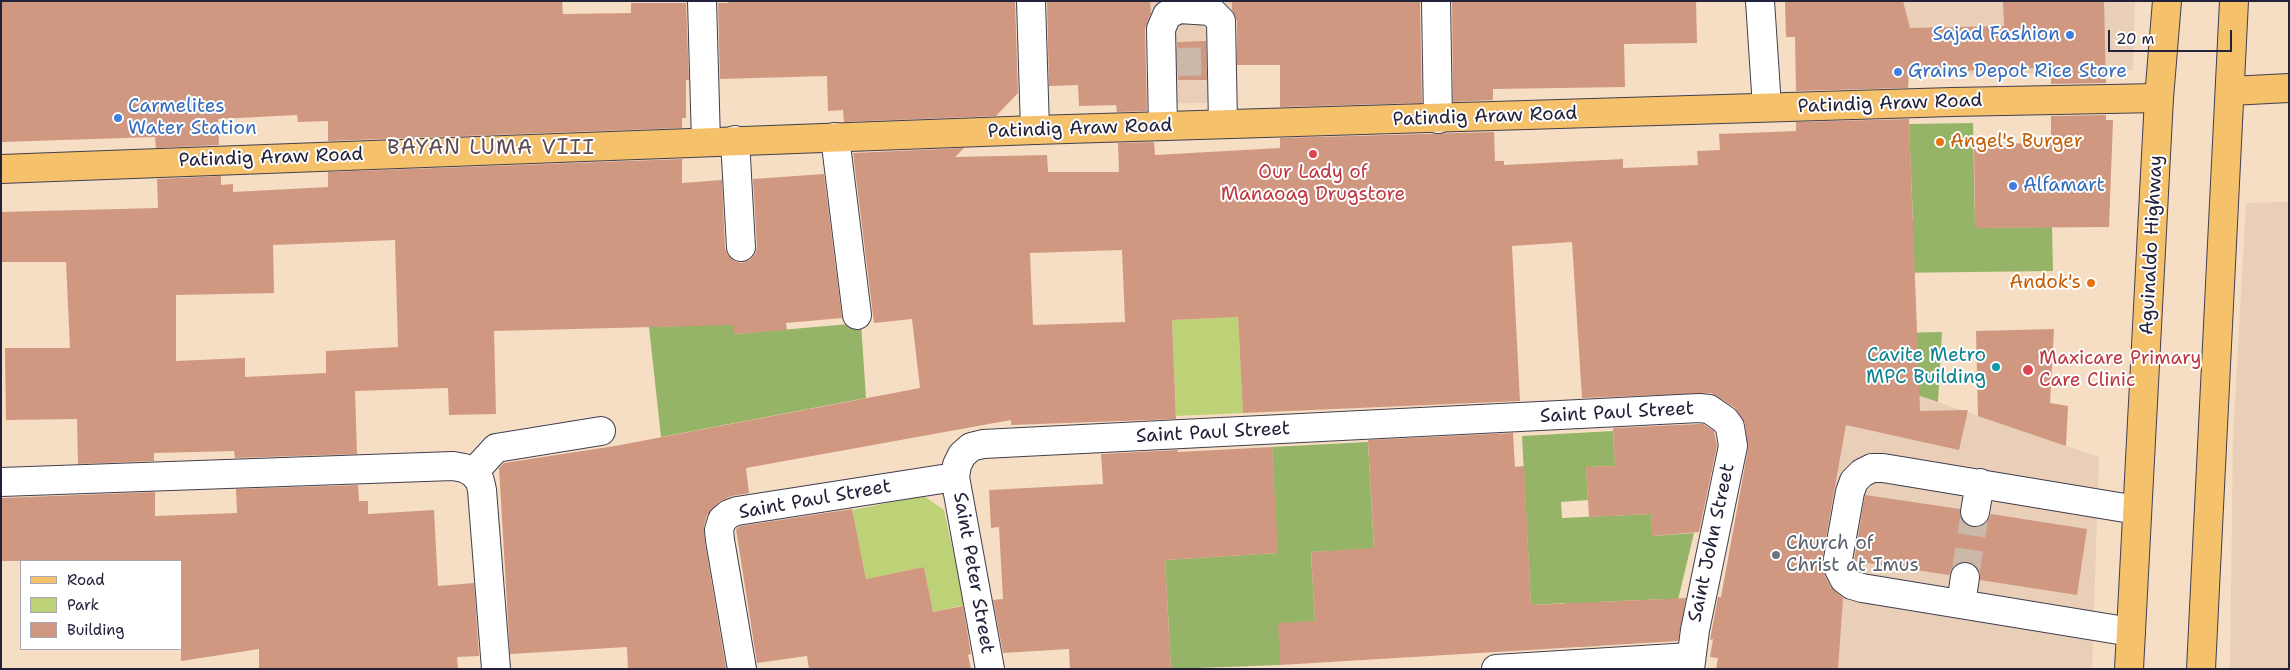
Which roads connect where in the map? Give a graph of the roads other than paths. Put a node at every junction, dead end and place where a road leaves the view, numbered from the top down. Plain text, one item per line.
1 (702, 1) edge
2 (1031, 1) edge
3 (1436, 1) edge
4 (1760, 1) edge
5 (2167, 1) edge
6 (2234, 1) edge
7 (2289, 88) edge
8 (2230, 91) junction
9 (2160, 98) junction
10 (1767, 107) junction
11 (1438, 119) junction
12 (1224, 124) junction
13 (1163, 126) junction
14 (1035, 130) junction
15 (836, 137) junction
16 (735, 140) junction
17 (706, 142) junction
18 (1, 169) edge
19 (741, 247) dead end
20 (857, 314) dead end
21 (1725, 420) joint
22 (601, 431) dead end
23 (474, 473) junction
24 (955, 476) junction
25 (1, 482) edge
26 (1980, 483) junction
27 (2137, 510) junction
28 (1975, 512) tunnel mouth
29 (1965, 578) tunnel mouth
30 (1961, 604) junction
31 (2131, 632) junction
32 (1690, 663) edge
33 (496, 669) edge
34 (742, 669) edge
35 (990, 669) edge
36 (1496, 669) edge
37 (2129, 669) edge
38 (2201, 669) edge

1 - 17 street
2 - 14 street
3 - 11 street
4 - 10 street
5 - 9 main road, Aguinaldo Highway
6 - 8 main road
7 - 8 main road
8 - 38 main road
9 - 10 main road, Patindig Araw Road
9 - 27 main road, Aguinaldo Highway
10 - 11 main road, Patindig Araw Road
11 - 12 main road, Patindig Araw Road
12 - 13 main road, Patindig Araw Road
12 - 13 street
13 - 14 main road, Patindig Araw Road
14 - 15 main road, Patindig Araw Road
15 - 16 main road, Patindig Araw Road
15 - 20 street
16 - 17 main road, Patindig Araw Road
16 - 19 street
17 - 18 main road, Patindig Araw Road
21 - 24 street, Saint Paul Street
21 - 32 street, Saint John Street
22 - 23 street
23 - 25 street
23 - 33 street
24 - 34 street, Saint Paul Street
24 - 35 street, Saint Peter Street
26 - 27 street
26 - 28 street
26 - 30 street
27 - 31 main road, Aguinaldo Highway
29 - 30 street
30 - 31 street
31 - 37 main road, Aguinaldo Highway
32 - 36 street

